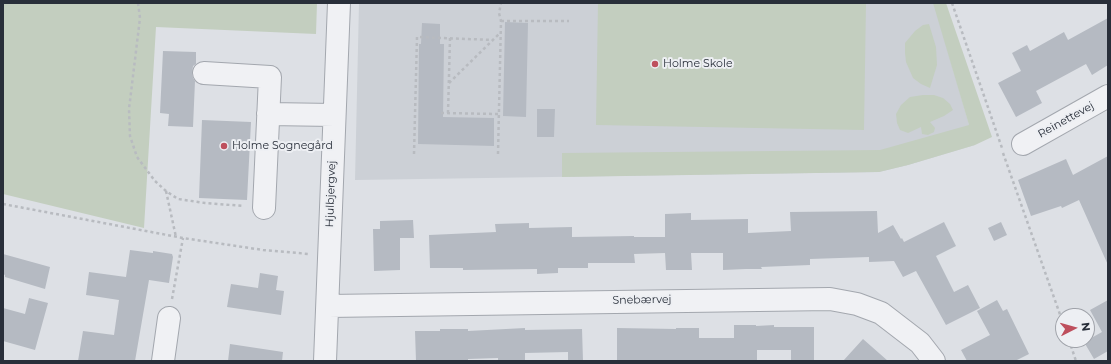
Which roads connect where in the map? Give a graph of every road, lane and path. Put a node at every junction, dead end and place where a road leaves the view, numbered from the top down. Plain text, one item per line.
1 (138, 3) edge
2 (339, 3) edge
3 (501, 3) edge
4 (952, 3) edge
5 (501, 21) junction
6 (569, 22) dead end
7 (501, 32) junction
8 (450, 38) junction
9 (493, 40) junction
10 (204, 73) dead end
11 (448, 84) junction
12 (1108, 96) edge
13 (441, 113) dead end
14 (448, 113) junction
15 (268, 114) junction
16 (498, 114) junction
17 (334, 115) junction
18 (1023, 144) dead end
19 (414, 154) dead end
20 (498, 154) dead end
21 (166, 191) junction
22 (3, 204) edge
23 (264, 208) joint
24 (176, 237) junction
25 (183, 238) junction
26 (329, 256) junction
27 (328, 306) junction
28 (1058, 308) edge
29 (169, 318) joint
30 (1072, 348) edge
31 (163, 361) edge
32 (325, 361) edge
33 (934, 361) edge
34 (1076, 361) edge

1 - 21 path
2 - 17 street, Hjulbjergvej
3 - 5 path
4 - 28 path
5 - 6 path
5 - 7 path
7 - 9 path
7 - 16 path
8 - 9 path
8 - 11 path
8 - 19 path
9 - 11 path
10 - 15 street
11 - 14 path
12 - 18 street, Reinettevej
13 - 14 path
14 - 16 path
15 - 17 street
15 - 23 street
16 - 20 path
17 - 26 street, Hjulbjergvej
21 - 23 path
21 - 24 path
22 - 24 path
24 - 25 path
25 - 26 path
25 - 29 path
26 - 27 street, Hjulbjergvej
27 - 32 street, Hjulbjergvej
27 - 33 street, Snebærvej
29 - 31 street
30 - 34 path

